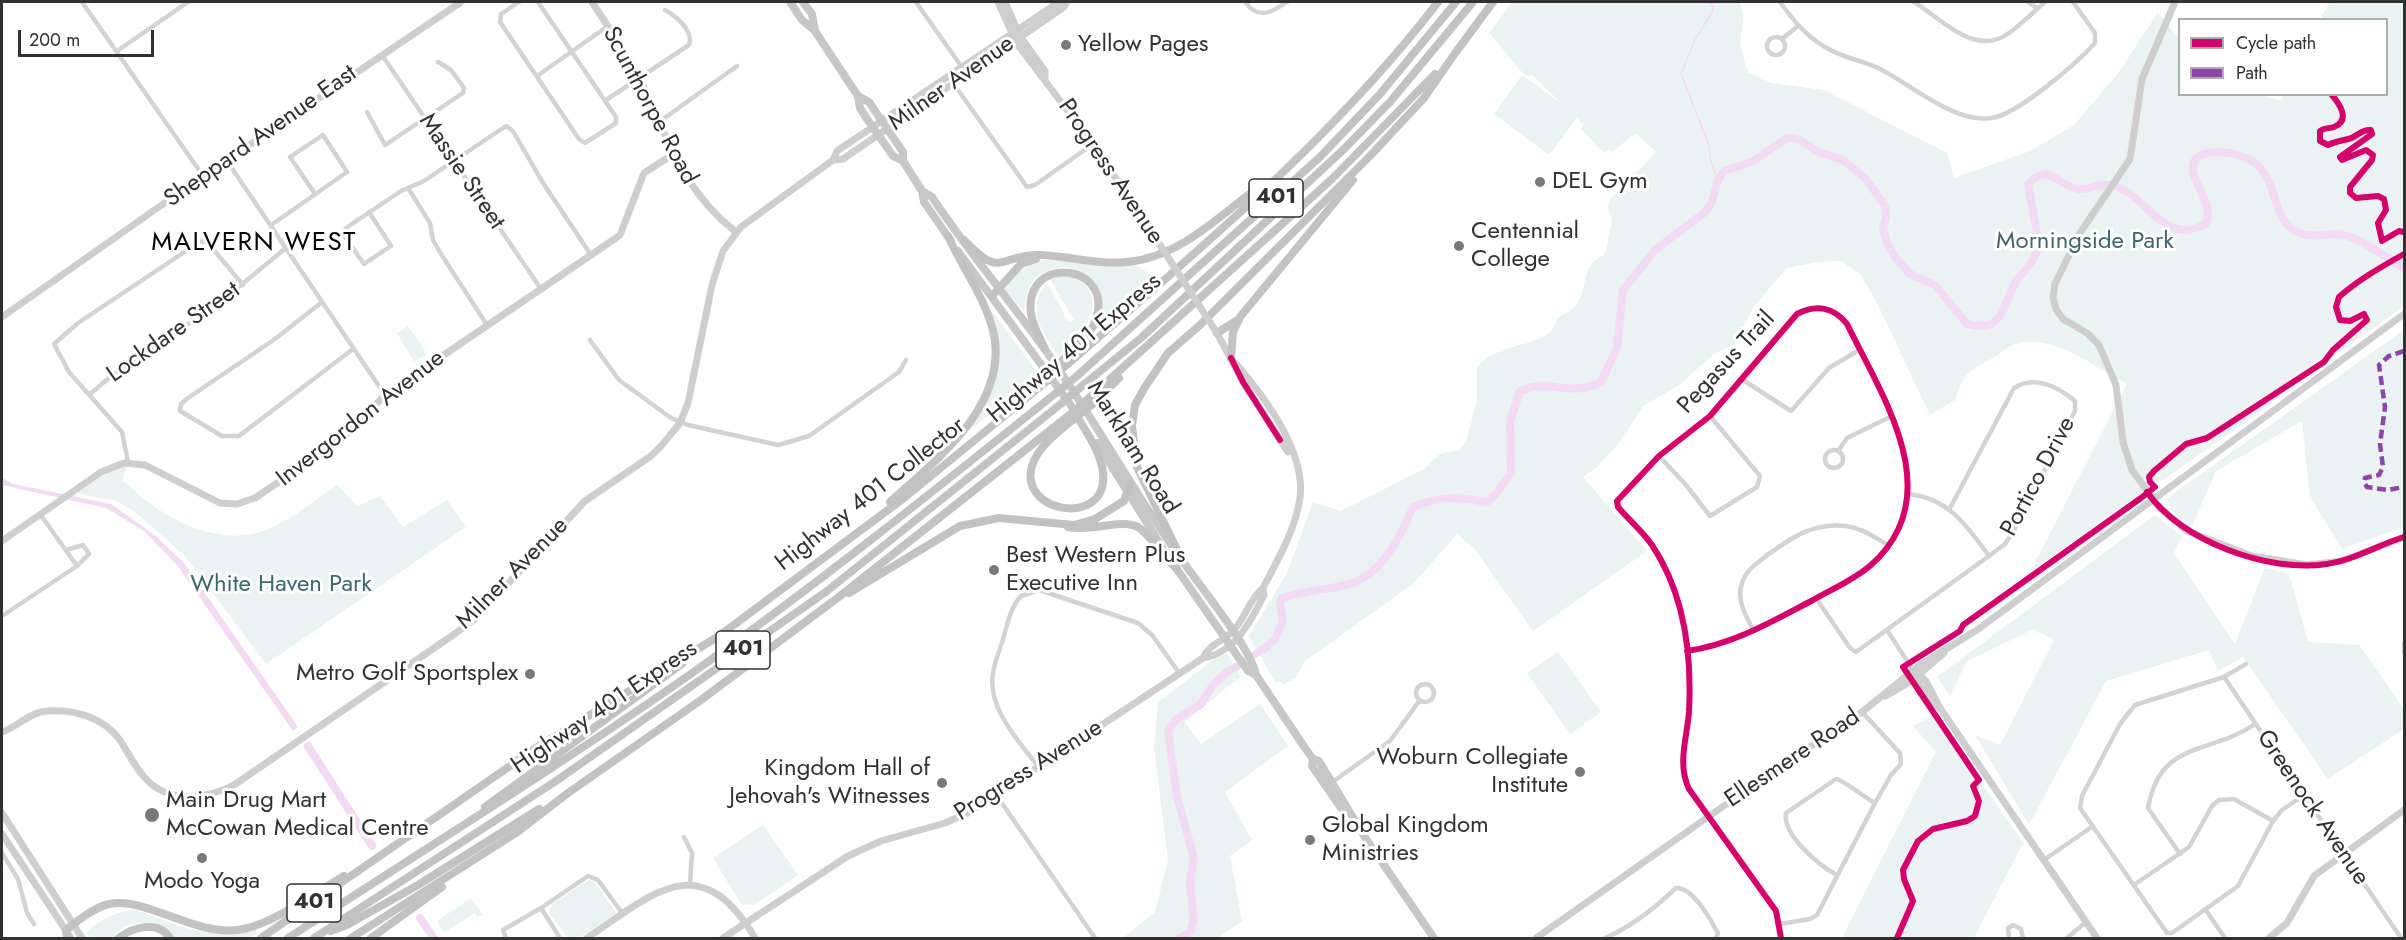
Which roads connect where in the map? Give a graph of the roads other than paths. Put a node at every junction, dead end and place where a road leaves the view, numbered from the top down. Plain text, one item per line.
1 (82, 2) edge
2 (188, 2) edge
3 (461, 2) edge
4 (519, 2) edge
5 (538, 2) edge
6 (592, 2) edge
7 (791, 2) edge
8 (803, 2) edge
9 (916, 2) edge
10 (998, 2) edge
11 (1005, 2) edge
12 (1059, 2) edge
13 (1067, 2) edge
14 (1245, 2) edge
15 (1287, 2) edge
16 (1438, 2) edge
17 (1456, 2) edge
18 (1473, 2) edge
19 (1493, 2) edge
20 (1780, 2) edge
21 (1914, 2) edge
22 (2028, 2) edge
23 (2045, 2) edge
24 (2073, 2) edge
25 (2173, 2) edge
26 (2037, 8) junction
27 (665, 10) dead end
28 (1798, 26) junction
29 (608, 27) junction
30 (815, 31) junction
31 (1016, 34) junction
32 (1782, 39) dead end
33 (1458, 49) junction
34 (117, 51) junction
35 (572, 52) junction
36 (382, 55) junction
37 (438, 62) dead end
38 (737, 66) dead end
39 (961, 66) junction
40 (537, 76) junction
41 (639, 78) junction
42 (953, 83) junction
43 (858, 96) junction
44 (606, 100) junction
45 (367, 112) dead end
46 (425, 118) junction
47 (881, 120) junction
48 (658, 122) junction
49 (872, 126) junction
50 (887, 129) junction
51 (879, 135) junction
52 (1093, 144) junction
53 (672, 155) junction
54 (1369, 157) junction
55 (227, 160) junction
56 (833, 160) junction
57 (454, 161) junction
58 (903, 161) junction
59 (1289, 165) junction
60 (203, 176) junction
61 (408, 188) junction
62 (922, 191) junction
63 (315, 194) junction
64 (369, 212) junction
65 (271, 225) junction
66 (736, 232) junction
67 (948, 236) junction
68 (964, 240) junction
69 (286, 249) junction
70 (591, 255) junction
71 (1054, 256) junction
72 (243, 285) junction
73 (541, 289) junction
74 (994, 292) junction
75 (322, 302) junction
76 (2404, 314) edge
77 (2, 316) edge
78 (1240, 317) junction
79 (487, 325) junction
80 (1217, 333) junction
81 (590, 340) dead end
82 (353, 349) junction
83 (1045, 349) junction
84 (1859, 350) junction
85 (1231, 358) junction
86 (906, 360) dead end
87 (1066, 361) junction
88 (1743, 380) junction
89 (89, 395) junction
90 (385, 395) junction
91 (1072, 406) junction
92 (1262, 409) junction
93 (1270, 409) junction
94 (1710, 416) junction
95 (1892, 416) junction
96 (1068, 420) junction
97 (680, 423) junction
98 (1289, 448) junction
99 (1838, 451) junction
100 (1659, 456) junction
101 (128, 462) junction
102 (1130, 483) junction
103 (1907, 494) junction
104 (1128, 496) junction
105 (2152, 499) junction
106 (1950, 508) junction
107 (40, 514) junction
108 (1045, 522) junction
109 (866, 525) junction
110 (2404, 537) edge
111 (2, 541) edge
112 (1888, 545) junction
113 (66, 550) junction
114 (1989, 556) junction
115 (1182, 560) junction
116 (77, 566) junction
117 (1177, 569) junction
118 (840, 596) junction
119 (1816, 598) junction
120 (2, 616) edge
121 (1887, 630) junction
122 (1754, 631) junction
123 (719, 636) junction
124 (1231, 639) junction
125 (2404, 643) edge
126 (1687, 651) junction
127 (2404, 652) edge
128 (2246, 664) dead end
129 (1915, 673) junction
130 (1180, 674) junction
131 (2224, 677) junction
132 (1420, 700) dead end
133 (1862, 712) junction
134 (2255, 724) junction
135 (3, 733) edge
136 (1039, 768) junction
137 (1330, 785) junction
138 (568, 793) junction
139 (2304, 795) junction
140 (997, 796) junction
141 (1875, 803) junction
142 (2404, 810) edge
143 (2, 813) edge
144 (1710, 816) junction
145 (2273, 821) junction
146 (461, 825) junction
147 (2093, 826) junction
148 (2, 834) edge
149 (684, 837) dead end
150 (390, 851) junction
151 (2, 853) edge
152 (2180, 854) junction
153 (2343, 854) junction
154 (2044, 860) junction
155 (1838, 875) junction
156 (450, 877) junction
157 (690, 885) junction
158 (2134, 885) junction
159 (541, 909) junction
160 (2205, 909) junction
161 (623, 914) junction
162 (2086, 922) junction
163 (746, 923) junction
164 (34, 924) dead end
165 (1780, 924) junction
166 (70, 933) edge
167 (315, 938) edge
168 (82, 939) edge
169 (118, 939) edge
170 (170, 939) edge
171 (261, 939) edge
172 (288, 939) edge
173 (351, 939) edge
174 (371, 939) edge
175 (506, 939) edge
176 (560, 939) edge
177 (587, 939) edge
178 (723, 939) edge
179 (754, 939) edge
180 (1095, 939) edge
181 (1434, 939) edge
182 (1536, 939) edge
183 (1605, 939) edge
184 (1716, 939) edge
185 (1781, 939) edge
186 (2009, 939) edge
187 (2023, 939) edge
188 (2067, 939) edge
189 (2097, 939) edge
190 (2225, 939) edge
191 (2269, 939) edge
192 (2401, 939) edge

1 - 34 street
2 - 34 street
3 - 36 main road, Sheppard Avenue East
4 - 40 street
5 - 35 street
6 - 29 main road, Scunthorpe Road
7 - 30 main road, Markham Road
8 - 30 main road, Markham Road
9 - 39 street
10 - 31 main road, Progress Avenue
11 - 31 main road, Progress Avenue
12 - 31 main road, Milner Avenue
13 - 31 main road, Milner Avenue
14 - 15 street
16 - 59 highway, 401
17 - 146 highway, Highway 401 Express / 401, bridge
18 - 167 highway, Highway 401 Express / 401, bridge
19 - 33 highway, 401
20 - 28 street
21 - 26 street
22 - 26 street
23 - 26 street
24 - 28 street
25 - 105 main road
27 - 41 street
28 - 32 street
29 - 35 street
29 - 41 main road, Scunthorpe Road
30 - 43 main road, Markham Road
31 - 39 main road, Milner Avenue
31 - 42 main road, Milner Avenue
31 - 52 main road, Progress Avenue
33 - 54 highway
33 - 96 highway, 401, bridge
34 - 60 street
35 - 40 street
35 - 44 street
36 - 46 street, Massie Street
36 - 55 main road, Sheppard Avenue East
37 - 46 street
38 - 48 street
39 - 47 main road, Milner Avenue
40 - 44 street
41 - 44 street
41 - 48 main road, Scunthorpe Road
42 - 50 main road, Milner Avenue
42 - 52 street
43 - 47 main road, Markham Road
43 - 49 main road, Markham Road
45 - 46 street
46 - 57 street, Massie Street
47 - 49 main road, Milner Avenue
47 - 50 main road, Markham Road
48 - 53 main road, Scunthorpe Road
49 - 51 main road, Markham Road
49 - 56 main road, Milner Avenue
50 - 51 main road, Milner Avenue
50 - 58 main road, Markham Road
51 - 56 main road, Milner Avenue
51 - 58 main road, Markham Road
52 - 80 main road, Progress Avenue, bridge
53 - 66 main road, Scunthorpe Road
53 - 70 main road, Invergordon Avenue
54 - 78 highway
54 - 115 highway
55 - 60 main road, Sheppard Avenue East
55 - 65 street
56 - 66 main road, Milner Avenue
57 - 61 street
57 - 70 street
57 - 73 street, Massie Street
58 - 62 main road, Markham Road
59 - 71 highway
59 - 87 highway, 401
60 - 77 main road, Sheppard Avenue East
61 - 64 street
61 - 79 street
62 - 67 main road, Markham Road
62 - 68 main road, Markham Road
63 - 63 street
63 - 65 street
64 - 64 street
65 - 69 street
66 - 97 main road, Milner Avenue
67 - 74 main road, Markham Road
67 - 109 highway
68 - 71 highway
68 - 74 main road, Markham Road
69 - 72 street, Lockdare Street
69 - 75 street
70 - 73 main road, Invergordon Avenue
71 - 74 highway
72 - 89 street, Lockdare Street
72 - 89 street
73 - 79 main road, Invergordon Avenue
74 - 83 main road, Markham Road
74 - 91 main road, Markham Road
75 - 82 street
75 - 82 street
76 - 105 main road, Ellesmere Road
78 - 80 highway
78 - 85 highway
79 - 90 main road, Invergordon Avenue
80 - 85 main road, Progress Avenue
81 - 97 street
82 - 90 street
83 - 87 highway
83 - 102 main road, Markham Road
84 - 88 street
84 - 88 street, Pegasus Trail
84 - 95 street, Pegasus Trail
85 - 92 main road, Progress Avenue
85 - 93 main road, Progress Avenue
86 - 97 street
87 - 109 highway, Highway 401 Collector / 401, bridge
88 - 94 street, Pegasus Trail
89 - 101 street
90 - 101 main road, Invergordon Avenue
91 - 96 highway
91 - 104 main road, Markham Road
92 - 93 main road
92 - 98 main road, Progress Avenue
93 - 98 main road, Progress Avenue
94 - 100 street, Pegasus Trail
94 - 100 street
95 - 99 street
95 - 103 street, Pegasus Trail
96 - 118 highway, 401
97 - 135 main road, Milner Avenue
98 - 124 main road, Progress Avenue
99 - 99 street
100 - 126 street, Pegasus Trail
101 - 107 main road
102 - 104 highway
102 - 115 main road, Markham Road
103 - 106 street
103 - 112 street, Pegasus Trail
104 - 108 highway
104 - 117 main road, Markham Road
105 - 110 main road
105 - 129 main road, Ellesmere Road
106 - 114 street
106 - 114 street, Portico Drive
107 - 111 main road
107 - 113 street
108 - 117 highway
108 - 118 highway
109 - 123 highway, Highway 401 Collector / 401
112 - 119 street, Pegasus Trail
112 - 122 street
113 - 116 street
113 - 116 street
114 - 121 street, Portico Drive
115 - 124 main road, Markham Road
116 - 120 street
117 - 124 main road, Markham Road
118 - 138 highway, 401
119 - 121 street, Portico Drive
119 - 122 street, Pegasus Trail
121 - 129 street
122 - 126 street, Pegasus Trail
123 - 146 highway
123 - 150 highway, Highway 401 Collector / 401
124 - 130 main road, Progress Avenue
124 - 137 main road, Markham Road
125 - 127 street
126 - 144 street
128 - 131 street
129 - 133 main road, Ellesmere Road
129 - 154 main road
130 - 136 main road, Progress Avenue
130 - 136 street
131 - 134 street, Greenock Avenue
131 - 147 street
132 - 137 street
133 - 141 street
133 - 144 main road, Ellesmere Road
134 - 139 street, Greenock Avenue
134 - 152 street
136 - 140 main road, Progress Avenue
137 - 181 main road, Markham Road
138 - 156 highway, 401
138 - 167 highway
139 - 145 street
139 - 153 street, Greenock Avenue
140 - 163 main road, Progress Avenue
140 - 180 street
141 - 155 street
141 - 155 street
142 - 153 main road
143 - 166 main road
144 - 165 street
144 - 182 main road, Ellesmere Road
145 - 152 street
145 - 160 street
146 - 172 highway, Highway 401 Express / 401
147 - 154 street
147 - 158 street
148 - 166 main road
149 - 157 street
150 - 166 highway
150 - 171 highway, Highway 401 Collector / 401
151 - 164 street
152 - 158 street
153 - 191 main road
153 - 192 street, Greenock Avenue
154 - 162 main road
155 - 165 street
156 - 173 highway, 401
156 - 174 highway
157 - 161 main road
157 - 163 main road
158 - 160 street
159 - 161 street
159 - 175 street
159 - 176 street
160 - 190 street
161 - 177 main road
162 - 188 street
162 - 189 main road
163 - 178 main road, Progress Avenue
163 - 179 main road
165 - 185 street
166 - 168 main road
169 - 170 highway
183 - 184 street
186 - 187 street

